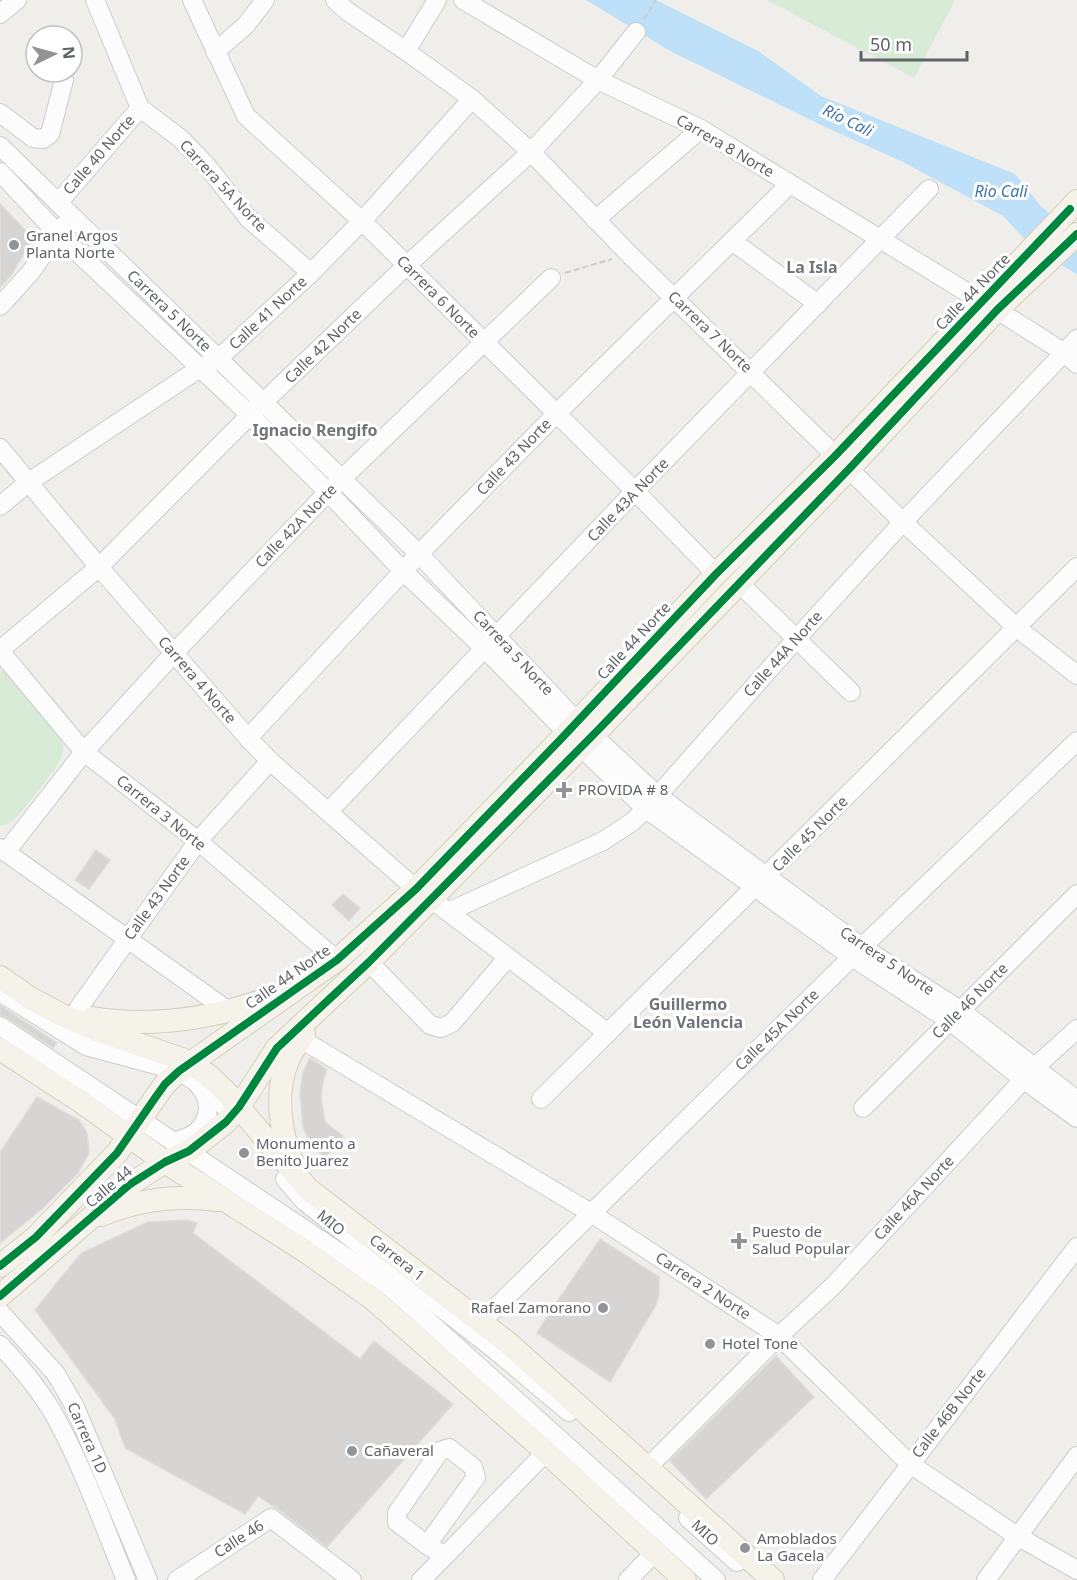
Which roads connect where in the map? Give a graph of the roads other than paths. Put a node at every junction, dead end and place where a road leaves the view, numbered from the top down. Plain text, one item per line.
1 (17, 0) edge
2 (95, 0) edge
3 (192, 0) edge
4 (265, 0) edge
5 (335, 0) edge
6 (437, 0) edge
7 (463, 0) edge
8 (0, 14) edge
9 (636, 32) road end
10 (406, 51) junction
11 (215, 52) junction
12 (598, 80) junction
13 (63, 84) edge
14 (472, 99) junction
15 (140, 108) junction
16 (0, 113) edge
17 (701, 129) junction
18 (0, 146) edge
19 (531, 152) junction
20 (0, 172) edge
21 (790, 184) junction
22 (929, 189) dead end
23 (58, 203) junction
24 (1073, 205) edge
25 (72, 216) junction
26 (595, 220) junction
27 (362, 221) junction
28 (57, 233) junction
29 (1077, 234) edge
30 (880, 240) junction
31 (732, 242) junction
32 (406, 266) junction
33 (1027, 269) junction
34 (311, 273) junction
35 (551, 278) road end
36 (675, 298) junction
37 (818, 304) junction
38 (0, 306) edge
39 (989, 306) junction
40 (1077, 339) edge
41 (484, 342) junction
42 (1071, 358) edge
43 (218, 359) junction
44 (200, 368) junction
45 (752, 373) junction
46 (264, 403) junction
47 (557, 413) junction
48 (250, 415) junction
49 (0, 448) edge
50 (842, 462) junction
51 (29, 482) junction
52 (334, 486) junction
53 (635, 491) junction
54 (0, 506) edge
55 (903, 522) junction
56 (419, 554) junction
57 (99, 567) junction
58 (1077, 567) edge
59 (403, 572) junction
60 (716, 574) junction
61 (739, 583) junction
62 (1016, 627) junction
63 (498, 636) junction
64 (797, 638) junction
65 (485, 649) junction
66 (0, 651) edge
67 (174, 653) junction
68 (1077, 675) edge
69 (851, 692) dead end
70 (579, 734) junction
71 (248, 738) junction
72 (1077, 741) edge
73 (84, 752) junction
74 (270, 761) junction
75 (652, 802) junction
76 (328, 812) junction
77 (198, 841) junction
78 (3, 850) edge
79 (761, 882) junction
80 (1077, 894) edge
81 (432, 900) junction
82 (128, 938) junction
83 (857, 952) junction
84 (508, 957) junction
85 (337, 960) junction
86 (369, 962) junction
87 (314, 975) junction
88 (0, 977) edge
89 (0, 992) edge
90 (326, 1002) junction
91 (47, 1007) junction
92 (230, 1012) junction
93 (76, 1015) junction
94 (955, 1016) junction
95 (0, 1026) edge
96 (1077, 1029) edge
97 (608, 1033) junction
98 (301, 1039) junction
99 (2, 1054) edge
100 (185, 1070) junction
101 (1030, 1074) junction
102 (541, 1099) dead end
103 (1077, 1100) edge
104 (863, 1108) dead end
105 (236, 1111) junction
106 (1077, 1118) edge
107 (134, 1127) junction
108 (169, 1139) junction
109 (189, 1151) junction
110 (165, 1162) junction
111 (308, 1189) junction
112 (225, 1201) junction
113 (591, 1213) junction
114 (89, 1221) junction
115 (1077, 1247) edge
116 (0, 1266) edge
117 (0, 1296) edge
118 (0, 1312) edge
119 (480, 1323) junction
120 (779, 1336) junction
121 (0, 1346) edge
122 (56, 1374) junction
123 (37, 1388) junction
124 (546, 1452) junction
125 (1077, 1455) edge
126 (910, 1464) junction
127 (647, 1468) junction
128 (1017, 1536) junction
129 (427, 1545) junction
130 (654, 1553) junction
131 (445, 1556) junction
132 (1077, 1570) edge
133 (126, 1580) edge
134 (148, 1580) edge
135 (177, 1580) edge
136 (352, 1580) edge
137 (421, 1580) edge
138 (628, 1580) edge
139 (685, 1580) edge
140 (716, 1580) edge
141 (759, 1580) edge
142 (773, 1580) edge
143 (822, 1580) edge
144 (986, 1580) edge

1 - 8 street
2 - 15 street
3 - 11 street, Carrera 6 Norte
4 - 11 street
5 - 10 street, Carrera 7 Norte
6 - 10 street
7 - 12 street, Carrera 8 Norte
9 - 12 street, Calle 42 Norte
10 - 14 street, Carrera 7 Norte
11 - 27 street, Carrera 6 Norte
12 - 17 street, Carrera 8 Norte
12 - 19 street, Calle 42 Norte
13 - 16 street
14 - 19 street, Carrera 7 Norte
14 - 27 street, Calle 41 Norte
15 - 23 street, Calle 40 Norte
15 - 34 street, Carrera 5A Norte
17 - 21 street, Carrera 8 Norte
17 - 26 street
18 - 23 street, Carrera 5 Norte
19 - 26 street, Carrera 7 Norte
19 - 32 street, Calle 42 Norte
20 - 28 street, Carrera 5 Norte
21 - 30 street, Carrera 8 Norte
21 - 31 street, Calle 43 Norte
22 - 30 street, Calle 43A Norte
23 - 25 street, Carrera 5 Norte
24 - 33 main road, Calle 44 Norte
25 - 28 street, Calle 40 Norte
25 - 43 street, Carrera 5 Norte
26 - 36 street, Carrera 7 Norte
27 - 32 street, Carrera 6 Norte
27 - 34 street, Calle 41 Norte
28 - 38 street, Calle 40 Norte
28 - 44 street, Carrera 5 Norte
29 - 33 main road, Calle 44 Norte
30 - 37 street, Calle 43A Norte
30 - 39 street, Carrera 8 Norte
31 - 36 street, Calle 43 Norte
31 - 37 street
32 - 41 street, Carrera 6 Norte
32 - 46 street, Calle 42 Norte
33 - 39 main road, Calle 44 Norte
34 - 43 street, Calle 41 Norte
35 - 41 street, Calle 42A Norte
36 - 45 street, Carrera 7 Norte
36 - 47 street, Calle 43 Norte
37 - 45 street, Calle 43A Norte
39 - 42 street, Carrera 8 Norte
39 - 50 main road, Calle 44 Norte
40 - 42 street, Calle 44A Norte
41 - 47 street, Carrera 6 Norte
41 - 52 street, Calle 42A Norte
42 - 55 street, Calle 44A Norte
43 - 44 street, Calle 41 Norte
43 - 46 street, Carrera 5 Norte
44 - 48 street, Carrera 5 Norte
44 - 51 street, Calle 41 Norte
45 - 50 street, Carrera 7 Norte
45 - 53 street, Calle 43A Norte
46 - 48 street, Calle 42 Norte
46 - 52 street, Carrera 5 Norte
47 - 53 street, Carrera 6 Norte
47 - 56 street, Calle 43 Norte
48 - 52 street, Carrera 5 Norte
48 - 57 street, Calle 42 Norte
49 - 51 street, Carrera 4 Norte
50 - 55 street, Carrera 7 Norte
50 - 60 main road, Calle 44 Norte
50 - 61 main road, Calle 44 Norte
51 - 54 street, Calle 41 Norte
51 - 57 street, Carrera 4 Norte
52 - 56 street, Carrera 5 Norte
52 - 59 street, Carrera 5 Norte
52 - 67 street, Calle 42A Norte
53 - 60 street, Carrera 6 Norte
53 - 63 street, Calle 43A Norte
55 - 62 street, Carrera 7 Norte
55 - 64 street, Calle 44A Norte
56 - 59 street, Calle 43 Norte
56 - 63 street, Carrera 5 Norte
57 - 66 street, Calle 42 Norte
57 - 67 street, Carrera 4 Norte
58 - 62 street, Calle 45 Norte
59 - 65 street, Carrera 5 Norte
59 - 71 street, Calle 43 Norte
60 - 70 main road, Calle 44 Norte
61 - 64 street
61 - 70 main road, Calle 44 Norte
62 - 68 street, Carrera 7 Norte
62 - 79 street, Calle 45 Norte
63 - 65 street, Calle 43A Norte
63 - 70 street, Carrera 5 Norte
64 - 69 street
64 - 75 street, Calle 44A Norte
65 - 70 street, Carrera 5 Norte
65 - 76 street, Calle 43A Norte
66 - 73 street, Carrera 3 Norte
67 - 71 street, Carrera 4 Norte
67 - 73 street, Calle 42A Norte
70 - 75 street, Carrera 5 Norte
70 - 81 main road, Calle 44 Norte
71 - 74 street, Carrera 4 Norte
72 - 83 street, Calle 45A Norte
73 - 77 street, Carrera 3 Norte
73 - 78 street, Calle 42A Norte
74 - 76 street, Carrera 4 Norte
74 - 77 street, Calle 43 Norte
75 - 79 street, Carrera 5 Norte
75 - 81 street, Calle 44A Norte
76 - 81 street, Carrera 4 Norte
77 - 82 street, Calle 43 Norte
77 - 85 street, Carrera 3 Norte
78 - 82 street
79 - 83 street, Carrera 5 Norte
79 - 97 street, Calle 45 Norte
80 - 94 street, Calle 46 Norte
81 - 84 street, Carrera 4 Norte
81 - 85 main road, Calle 44 Norte
81 - 86 main road, Calle 44 Norte
82 - 92 street
82 - 93 street, Calle 43 Norte
83 - 94 street, Carrera 5 Norte
83 - 113 street, Calle 45A Norte
84 - 86 street
84 - 97 street, Carrera 4 Norte
85 - 87 main road, Calle 44 Norte
86 - 90 main road, Calle 44 Norte
87 - 92 main road
87 - 100 main road, Calle 44 Norte
88 - 91 main road, Carrera 1
89 - 100 street
90 - 98 main road
90 - 105 main road, Calle 44 Norte
91 - 93 main road
91 - 100 main road, Carrera 1
92 - 93 main road
94 - 101 street, Carrera 5 Norte
94 - 104 street, Calle 46 Norte
95 - 107 street, MIO
96 - 101 street, Calle 46A Norte
97 - 102 street, Calle 45 Norte
98 - 111 main road
98 - 113 street, Carrera 2 Norte
99 - 107 main road
100 - 105 main road, Carrera 1
100 - 107 main road, Calle 44
100 - 108 street
101 - 103 street, Carrera 5 Norte
101 - 106 street, Carrera 5 Norte
101 - 120 street, Calle 46A Norte
105 - 109 main road, Calle 44
105 - 111 main road, Carrera 1
105 - 141 street, MIO
107 - 108 street, MIO
107 - 110 main road
107 - 116 main road, Calle 44
108 - 109 street, MIO
109 - 110 main road, Calle 44
109 - 140 street, MIO
110 - 112 main road
110 - 114 main road, Calle 44
111 - 119 main road, Carrera 1
112 - 114 main road
112 - 124 main road
113 - 119 street, Calle 45A Norte
113 - 120 street, Carrera 2 Norte
114 - 117 main road, Calle 44
115 - 126 street, Calle 46B Norte
118 - 122 street, Carrera 1D
119 - 127 main road, Carrera 1
120 - 126 street, Carrera 2 Norte
120 - 127 street, Calle 46A Norte
121 - 123 street, Carrera 1D
122 - 123 street
122 - 134 street, Carrera 1D
123 - 133 street, Carrera 1D
124 - 130 main road
124 - 131 street
125 - 128 street
126 - 128 street, Carrera 2 Norte
126 - 143 street, Calle 46B Norte
127 - 142 main road, Carrera 1
128 - 132 street, Carrera 2 Norte
128 - 144 street
129 - 129 street
129 - 131 street
130 - 138 street
130 - 139 main road
131 - 137 street
135 - 136 street, Calle 46

